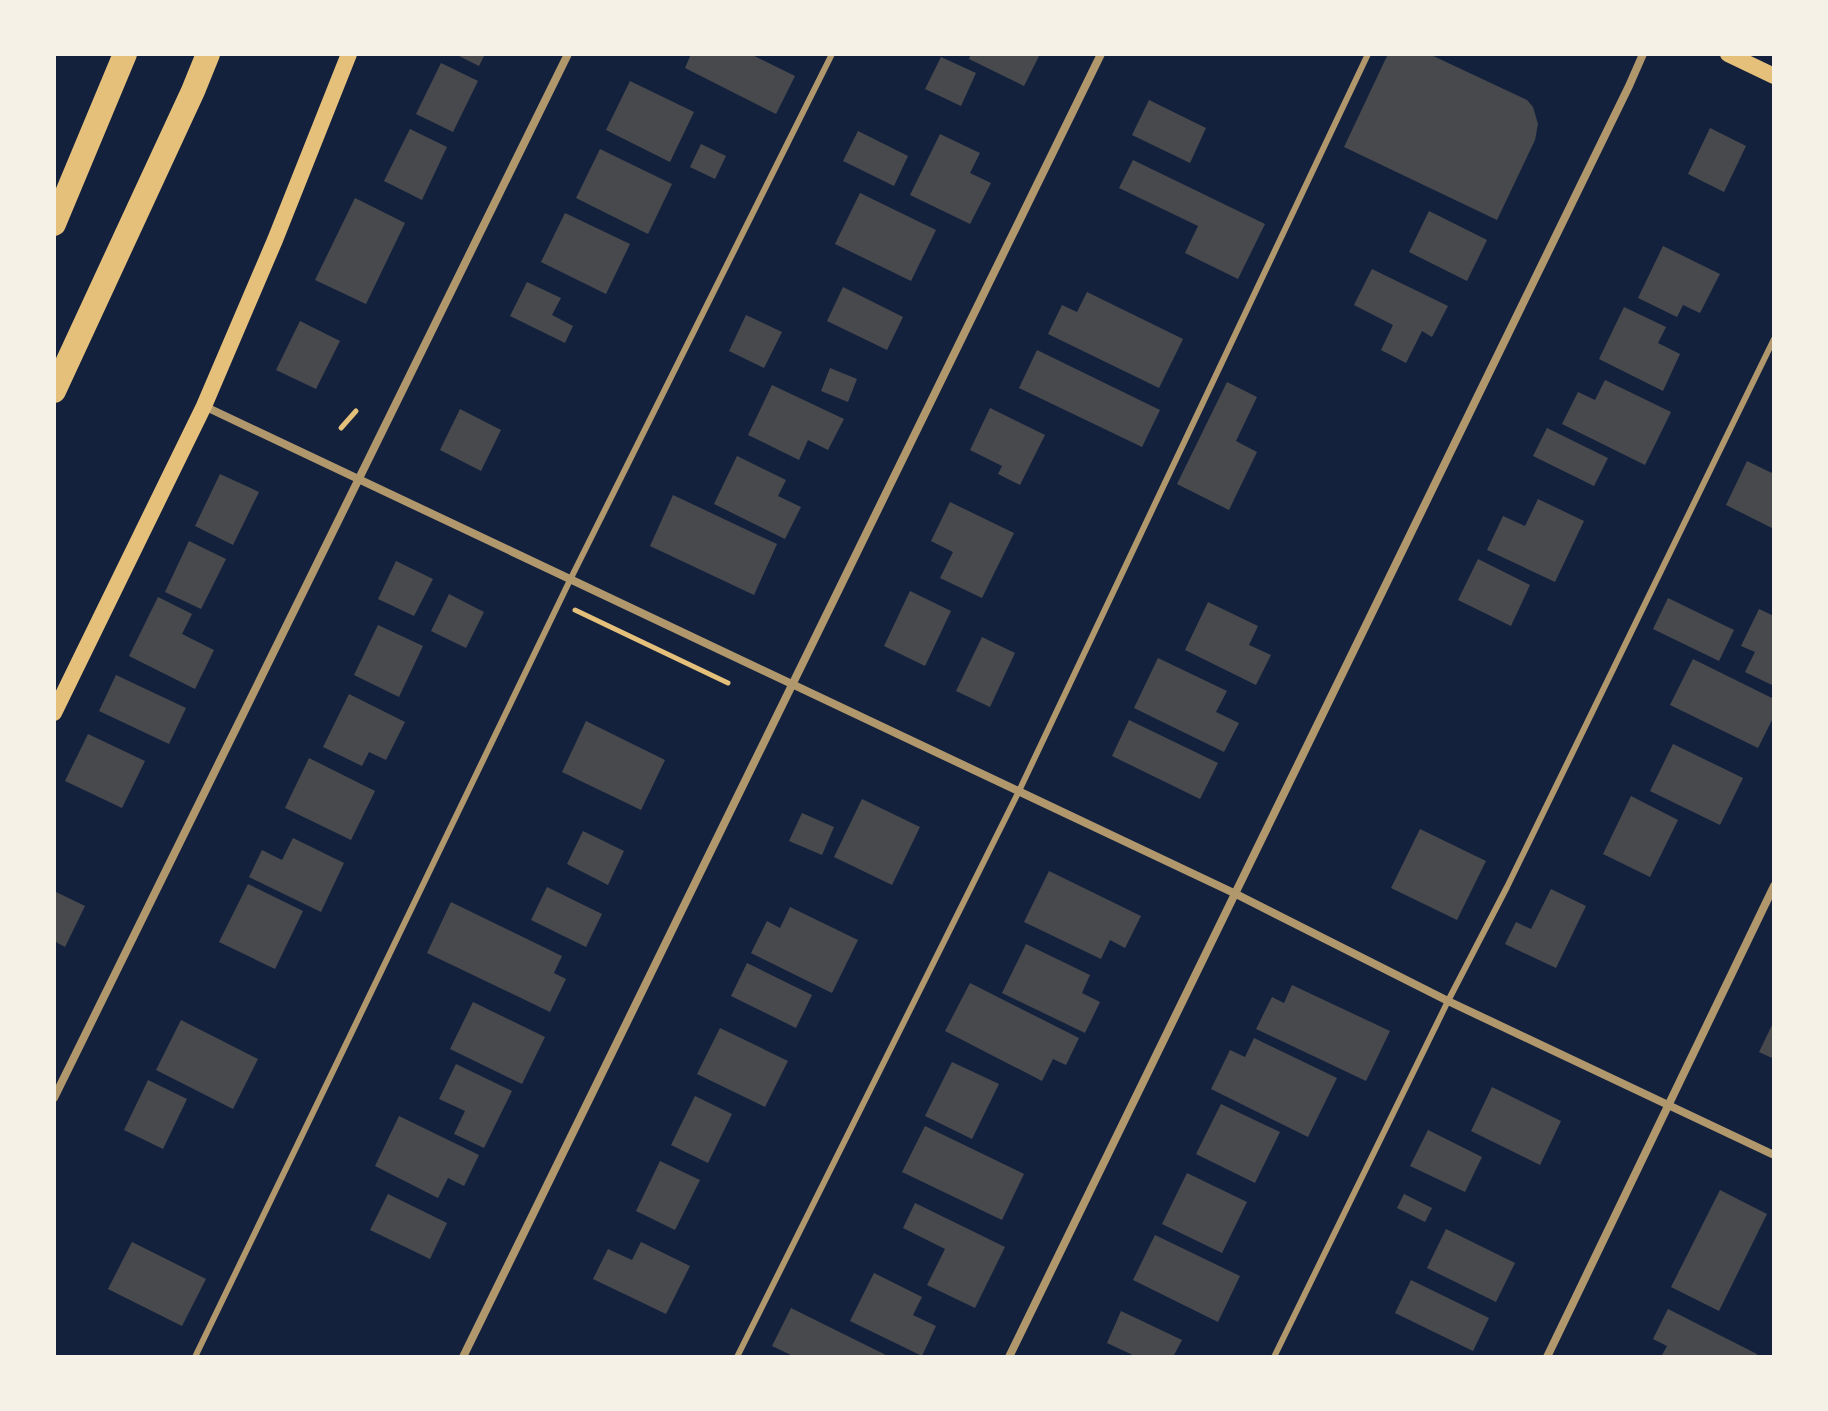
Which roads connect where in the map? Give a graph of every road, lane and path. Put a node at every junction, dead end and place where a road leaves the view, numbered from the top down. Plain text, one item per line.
1 (125, 54) edge
2 (208, 54) edge
3 (349, 54) edge
4 (568, 54) edge
5 (832, 54) edge
6 (1101, 54) edge
7 (1368, 54) edge
8 (1643, 54) edge
9 (1728, 54) edge
10 (1774, 76) edge
11 (54, 224) edge
12 (1774, 339) edge
13 (54, 391) edge
14 (204, 406) junction
15 (356, 411) dead end
16 (341, 428) dead end
17 (359, 478) junction
18 (571, 578) junction
19 (560, 602) junction
20 (728, 683) dead end
21 (792, 684) junction
22 (54, 713) edge
23 (1019, 791) junction
24 (1774, 886) edge
25 (1236, 894) junction
26 (1448, 1001) junction
27 (54, 1098) edge
28 (1669, 1105) junction
29 (1774, 1155) edge
30 (195, 1357) edge
31 (463, 1357) edge
32 (737, 1357) edge
33 (1009, 1357) edge
34 (1274, 1357) edge
35 (1547, 1357) edge

1 - 11 highway
2 - 13 highway
3 - 14 main road
4 - 17 street
5 - 18 lane
6 - 21 street
7 - 23 lane
8 - 25 street
9 - 10 main road
12 - 26 lane
14 - 17 street
14 - 22 main road
15 - 16 path
17 - 18 street
17 - 27 street
18 - 19 lane
18 - 21 street
19 - 20 path
19 - 30 lane
21 - 23 street
21 - 31 street
23 - 25 street
23 - 32 lane
24 - 28 street
25 - 26 street
25 - 33 street
26 - 28 street
26 - 34 lane
28 - 29 street
28 - 35 street

